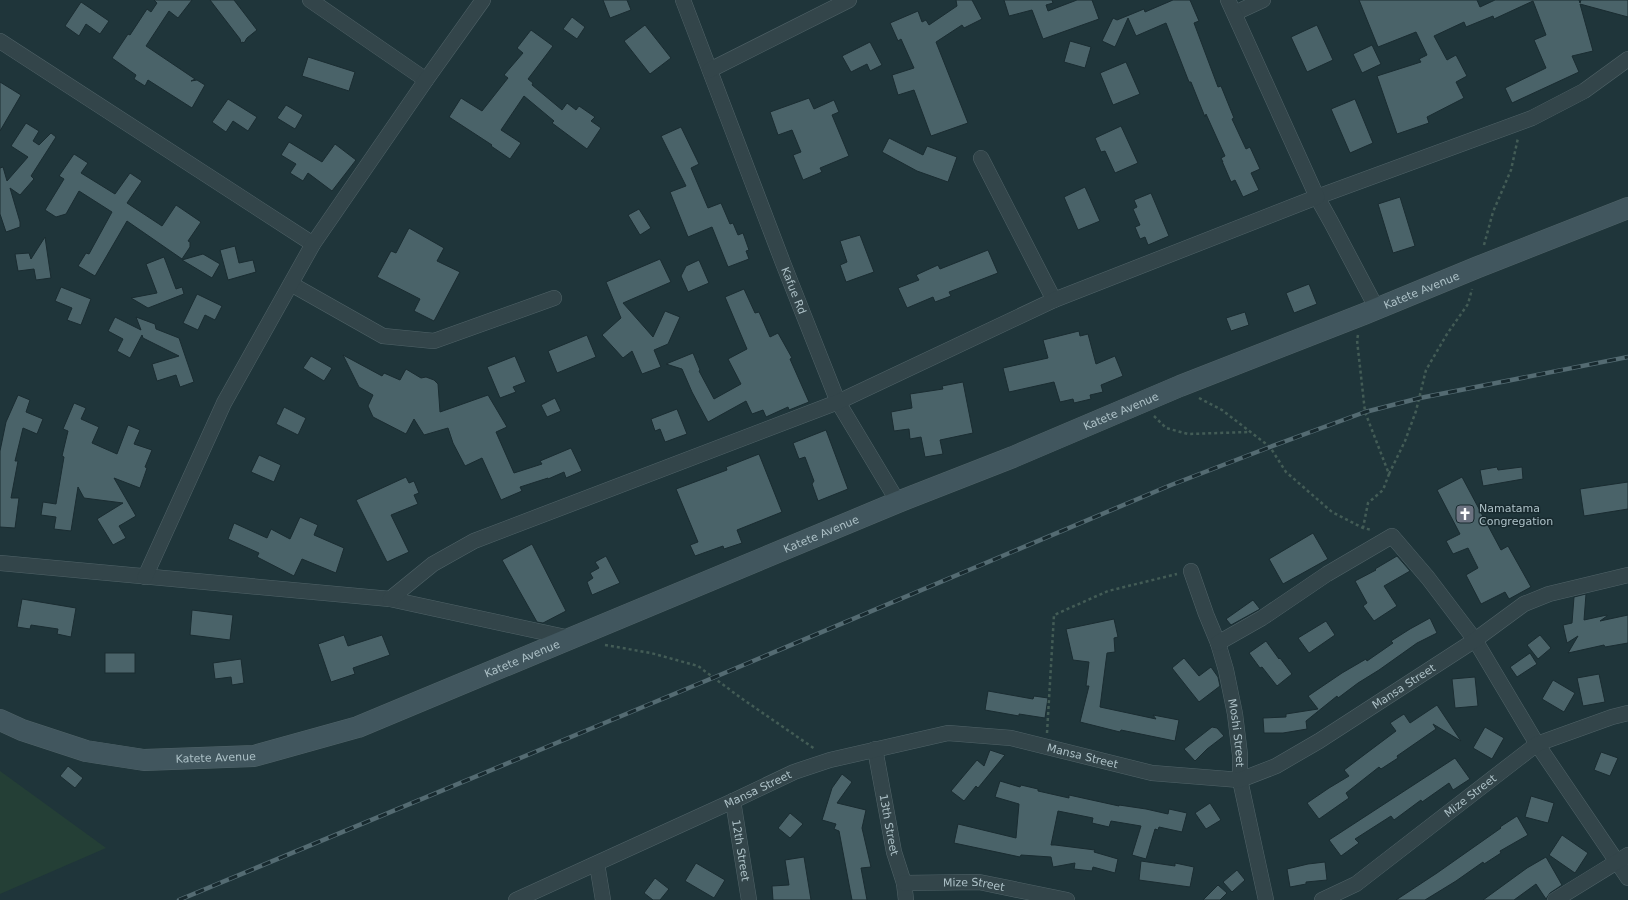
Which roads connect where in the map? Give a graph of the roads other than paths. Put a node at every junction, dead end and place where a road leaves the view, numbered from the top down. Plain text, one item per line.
1 (310, 0) edge
2 (483, 0) edge
3 (683, 0) edge
4 (849, 0) edge
5 (1262, 0) edge
6 (1232, 6) edge
7 (0, 41) edge
8 (1628, 59) edge
9 (710, 70) junction
10 (426, 80) junction
11 (981, 158) dead end
12 (1317, 197) junction
13 (1628, 208) edge
14 (313, 244) junction
15 (291, 284) junction
16 (554, 298) dead end
17 (1054, 300) junction
18 (1370, 311) junction
19 (838, 402) junction
20 (898, 502) junction
21 (0, 563) edge
22 (1192, 571) road end
23 (1628, 575) edge
24 (146, 577) junction
25 (390, 599) junction
26 (570, 638) junction
27 (1475, 640) junction
28 (1218, 643) junction
29 (1628, 713) edge
30 (0, 720) edge
31 (1537, 744) junction
32 (875, 748) junction
33 (1240, 780) junction
34 (733, 801) junction
35 (1622, 858) edge
36 (597, 864) junction
37 (1628, 878) edge
38 (904, 883) junction
39 (516, 900) edge
40 (603, 900) edge
41 (749, 900) edge
42 (906, 900) edge
43 (1067, 900) edge
44 (1266, 900) edge
45 (1322, 900) edge
46 (1555, 900) edge

1 - 10 street
2 - 10 street
3 - 9 street, Kafue Rd
4 - 9 street
5 - 6 street
6 - 12 street
7 - 14 street
8 - 12 street
9 - 19 street, Kafue Rd
10 - 14 street
11 - 17 street
12 - 17 street
12 - 18 street
13 - 18 street, Katete Avenue
14 - 15 street
15 - 16 street
15 - 24 street
17 - 19 street
18 - 20 street, Katete Avenue
19 - 20 street, Kafue Rd
19 - 25 street
20 - 26 street, Katete Avenue
21 - 24 street
22 - 28 street, Moshi Street
23 - 27 street, Mansa Street
24 - 25 street
25 - 26 street
26 - 30 street, Katete Avenue
27 - 28 street
27 - 31 street
27 - 33 street, Mansa Street
28 - 33 street, Moshi Street
29 - 31 street, Mize Street
31 - 35 street
31 - 45 street, Mize Street
32 - 33 street, Mansa Street
32 - 34 street, Mansa Street
32 - 38 street, 13th Street
33 - 44 street, Moshi Street
34 - 36 street, Mansa Street
34 - 41 street, 12th Street
35 - 37 street
35 - 46 street
36 - 39 street, Mansa Street
36 - 40 street
38 - 42 street, 13th Street
38 - 43 street, Mize Street

